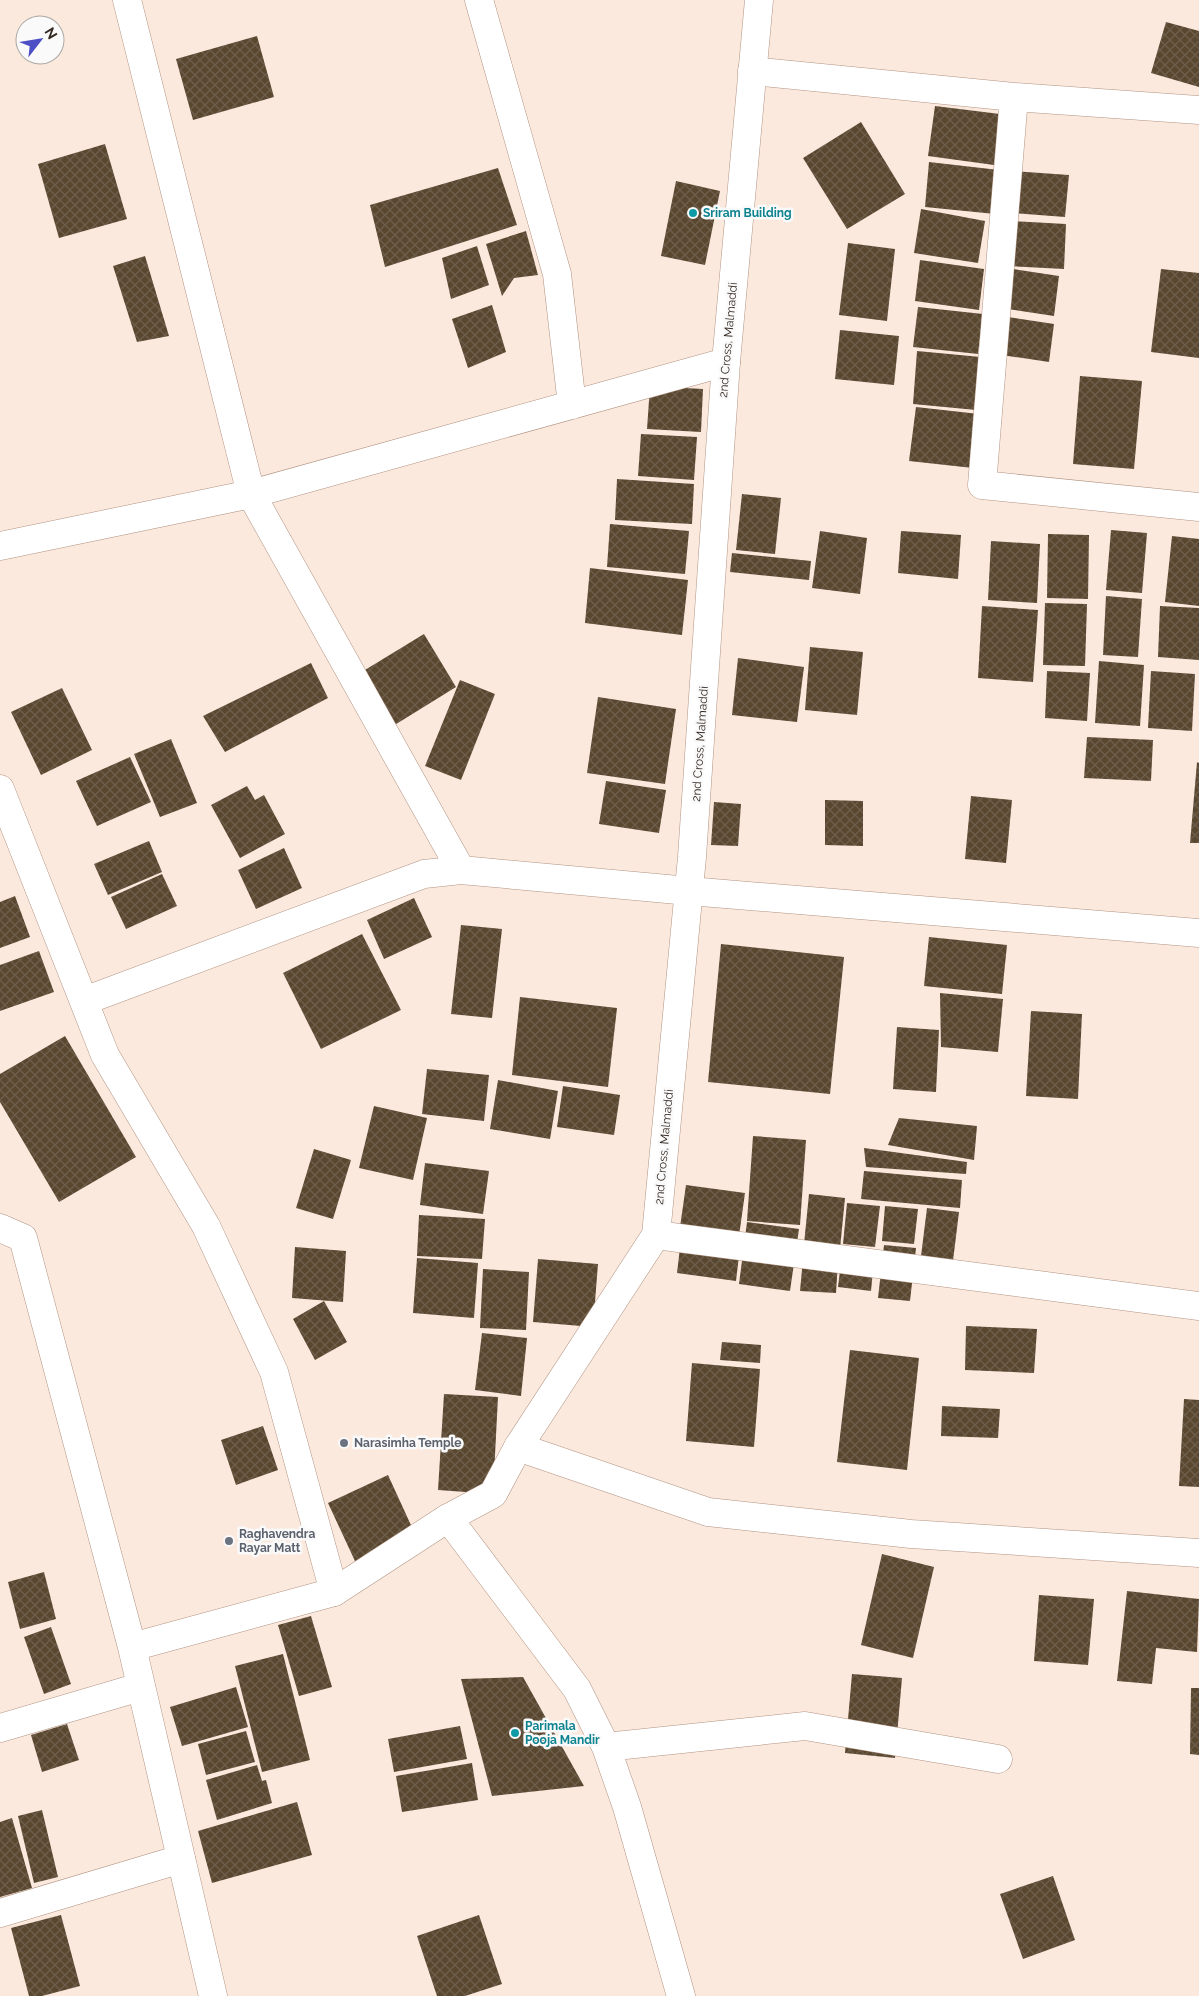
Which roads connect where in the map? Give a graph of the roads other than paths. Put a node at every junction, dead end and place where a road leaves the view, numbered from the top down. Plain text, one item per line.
1 (127, 0) edge
2 (479, 0) edge
3 (759, 0) edge
4 (752, 71) junction
5 (1014, 97) junction
6 (1199, 110) edge
7 (726, 362) junction
8 (572, 405) junction
9 (251, 494) junction
10 (1199, 507) edge
11 (0, 546) edge
12 (0, 790) edge
13 (461, 870) junction
14 (689, 891) junction
15 (1199, 933) edge
16 (84, 1001) junction
17 (0, 1228) edge
18 (656, 1235) junction
19 (1199, 1306) edge
20 (518, 1447) junction
21 (448, 1518) junction
22 (1199, 1554) edge
23 (334, 1592) junction
24 (132, 1647) junction
25 (140, 1687) junction
26 (0, 1728) edge
27 (606, 1747) junction
28 (998, 1760) dead end
29 (181, 1859) junction
30 (0, 1913) edge
31 (213, 1996) edge
32 (681, 1996) edge

1 - 9 street
2 - 8 street
3 - 4 street, 2nd Cross, Malmaddi
4 - 5 street
4 - 7 street, 2nd Cross, Malmaddi
5 - 6 street
5 - 10 street
7 - 8 street
7 - 14 street, 2nd Cross, Malmaddi
8 - 9 street
9 - 11 street
9 - 13 street
12 - 16 street
13 - 14 street
13 - 16 street
14 - 15 street
14 - 18 street, 2nd Cross, Malmaddi
16 - 23 street
17 - 24 street
18 - 19 street
18 - 20 street, 2nd Cross, Malmaddi
20 - 21 street, 2nd Cross, Malmaddi
20 - 22 street
21 - 23 street, 2nd Cross, Malmaddi
21 - 27 street
23 - 24 street, 2nd Cross, Malmaddi
24 - 25 street
25 - 26 street
25 - 29 street
27 - 28 street
27 - 32 street
29 - 30 street
29 - 31 street

